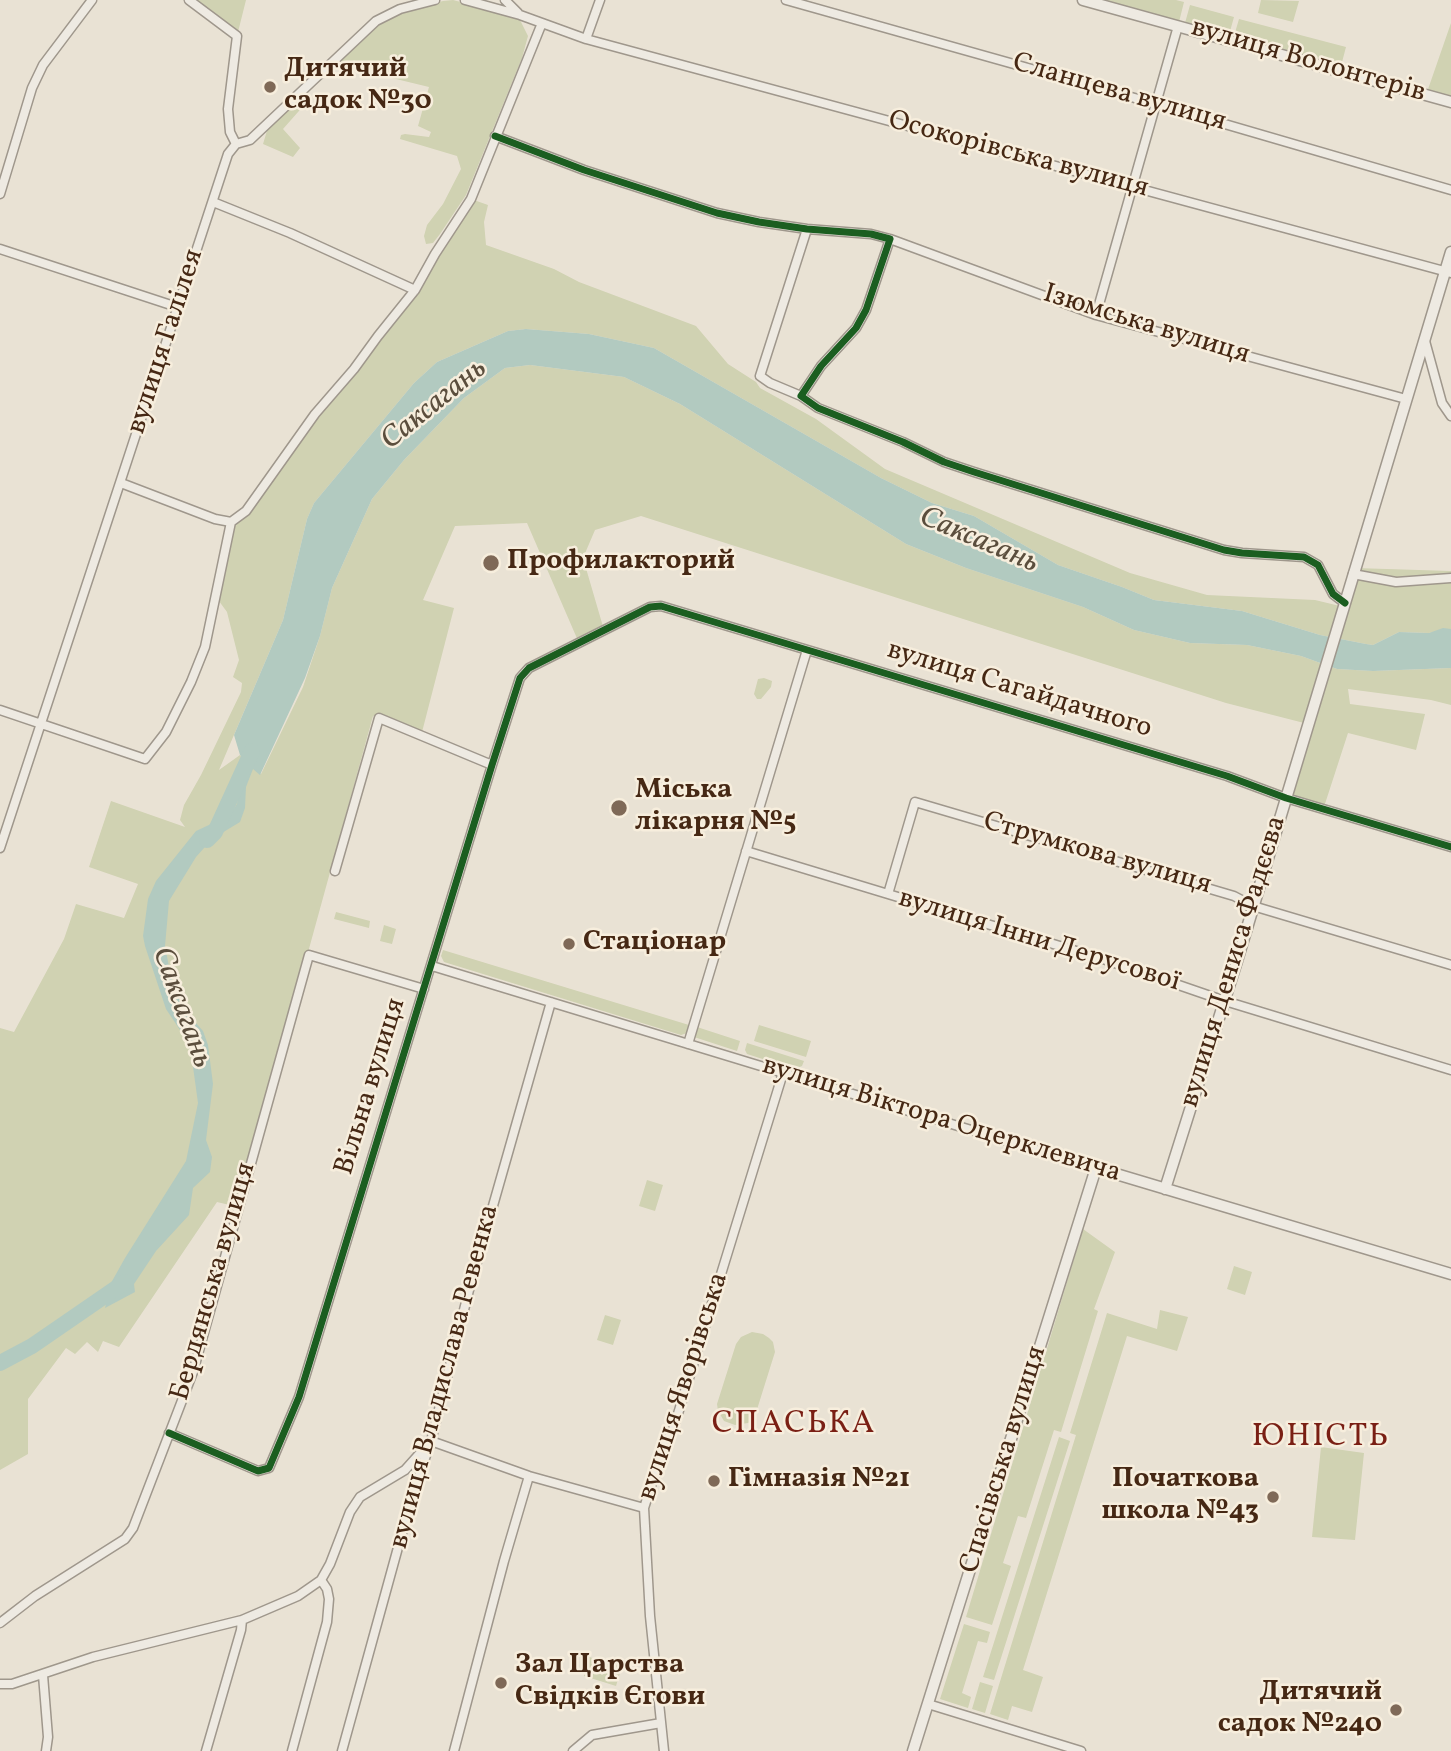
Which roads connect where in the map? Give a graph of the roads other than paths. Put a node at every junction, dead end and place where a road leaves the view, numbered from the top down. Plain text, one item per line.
1 (92, 0) edge
2 (189, 0) edge
3 (435, 0) edge
4 (465, 0) edge
5 (505, 0) edge
6 (600, 0) edge
7 (786, 0) edge
8 (1083, 0) edge
9 (520, 15) junction
10 (542, 23) junction
11 (1178, 26) junction
12 (586, 39) junction
13 (1451, 102) edge
14 (1156, 104) junction
15 (495, 136) junction
16 (236, 144) junction
17 (1131, 187) junction
18 (1451, 190) edge
19 (0, 194) edge
20 (212, 202) junction
21 (807, 229) junction
22 (890, 239) junction
23 (0, 249) edge
24 (1451, 252) edge
25 (1448, 272) edge
26 (415, 290) junction
27 (177, 307) junction
28 (1096, 316) junction
29 (1424, 338) junction
30 (801, 396) junction
31 (1406, 400) junction
32 (1450, 414) edge
33 (121, 483) junction
34 (231, 522) junction
35 (1353, 574) junction
36 (1451, 578) edge
37 (1345, 605) junction
38 (579, 643) joint
39 (807, 650) junction
40 (0, 710) edge
41 (41, 723) junction
42 (492, 765) junction
43 (1286, 798) junction
44 (1451, 847) edge
45 (0, 848) edge
46 (746, 851) junction
47 (335, 871) dead end
48 (888, 894) junction
49 (1253, 906) junction
50 (1451, 965) edge
51 (432, 966) junction
52 (424, 989) junction
53 (1225, 1001) junction
54 (551, 1002) junction
55 (688, 1044) junction
56 (1451, 1069) edge
57 (783, 1073) junction
58 (1096, 1168) junction
59 (1166, 1189) junction
60 (1451, 1274) edge
61 (169, 1433) junction
62 (431, 1441) junction
63 (529, 1476) junction
64 (644, 1508) junction
65 (321, 1580) junction
66 (242, 1620) junction
67 (0, 1623) edge
68 (43, 1675) junction
69 (0, 1684) edge
70 (928, 1704) junction
71 (661, 1723) junction
72 (46, 1751) edge
73 (206, 1751) edge
74 (292, 1751) edge
75 (342, 1751) edge
76 (454, 1751) edge
77 (573, 1751) edge
78 (664, 1751) edge
79 (913, 1751) edge
80 (1081, 1751) edge

1 - 19 street
2 - 16 street
3 - 16 street
4 - 9 street
5 - 9 street
6 - 12 street
7 - 14 street, Сланцева вулиця
8 - 11 street, вулиця Волонтерів
9 - 10 street
10 - 12 street
10 - 15 street
11 - 13 street, вулиця Волонтерів
11 - 14 street
12 - 17 street, Осокорівська вулиця
14 - 17 street
14 - 18 street, Сланцева вулиця
15 - 21 street, Ізюмська вулиця
15 - 26 street
16 - 20 street, вулиця Галілея
17 - 25 street, Осокорівська вулиця
17 - 28 street
20 - 26 street
20 - 27 street, вулиця Галілея
21 - 22 street, Ізюмська вулиця
21 - 30 street
22 - 28 street, Ізюмська вулиця
22 - 30 street
23 - 27 street
24 - 25 street, вулиця Дениса Фадєєва
25 - 29 street, вулиця Дениса Фадєєва
26 - 34 street
27 - 33 street, вулиця Галілея
28 - 31 street, Ізюмська вулиця
29 - 31 street, вулиця Дениса Фадєєва
29 - 32 street
30 - 37 street
31 - 35 street, вулиця Дениса Фадєєва
33 - 34 street
33 - 41 street, вулиця Галілея
34 - 41 street
35 - 36 street
35 - 37 street, вулиця Дениса Фадєєва
37 - 43 street, вулиця Дениса Фадєєва
38 - 39 street, вулиця Сагайдачного
38 - 42 street, Вільна вулиця
39 - 43 street, вулиця Сагайдачного
39 - 46 street
40 - 41 street
41 - 45 street, вулиця Галілея
42 - 47 street
42 - 51 street, Вільна вулиця
43 - 44 street, вулиця Сагайдачного
43 - 49 street, вулиця Дениса Фадєєва
46 - 48 street, вулиця Інни Дерусової
46 - 55 street
48 - 49 street, Струмкова вулиця
48 - 53 street, вулиця Інни Дерусової
49 - 50 street, Струмкова вулиця
49 - 53 street, вулиця Дениса Фадєєва
51 - 52 street, Вільна вулиця
51 - 54 street, вулиця Віктора Оцерклевича
52 - 61 street, Вільна вулиця
52 - 61 street, Бердянська вулиця
53 - 56 street, вулиця Інни Дерусової
53 - 59 street, вулиця Дениса Фадєєва
54 - 55 street, вулиця Віктора Оцерклевича
54 - 62 street, вулиця Владислава Ревенка
55 - 57 street, вулиця Віктора Оцерклевича
57 - 58 street, вулиця Віктора Оцерклевича
57 - 64 street, вулиця Яворівська
58 - 59 street, вулиця Віктора Оцерклевича
58 - 70 street, Спасівська вулиця
59 - 60 street, вулиця Віктора Оцерклевича
61 - 67 street, Бердянська вулиця
62 - 63 street
62 - 65 street
62 - 75 street, вулиця Владислава Ревенка
63 - 64 street
63 - 76 street
64 - 71 street, вулиця Яворівська
65 - 66 street
65 - 74 street
66 - 68 street
66 - 73 street
68 - 69 street
68 - 72 street
70 - 79 street, Спасівська вулиця
70 - 80 street
71 - 77 street
71 - 78 street, вулиця Яворівська

